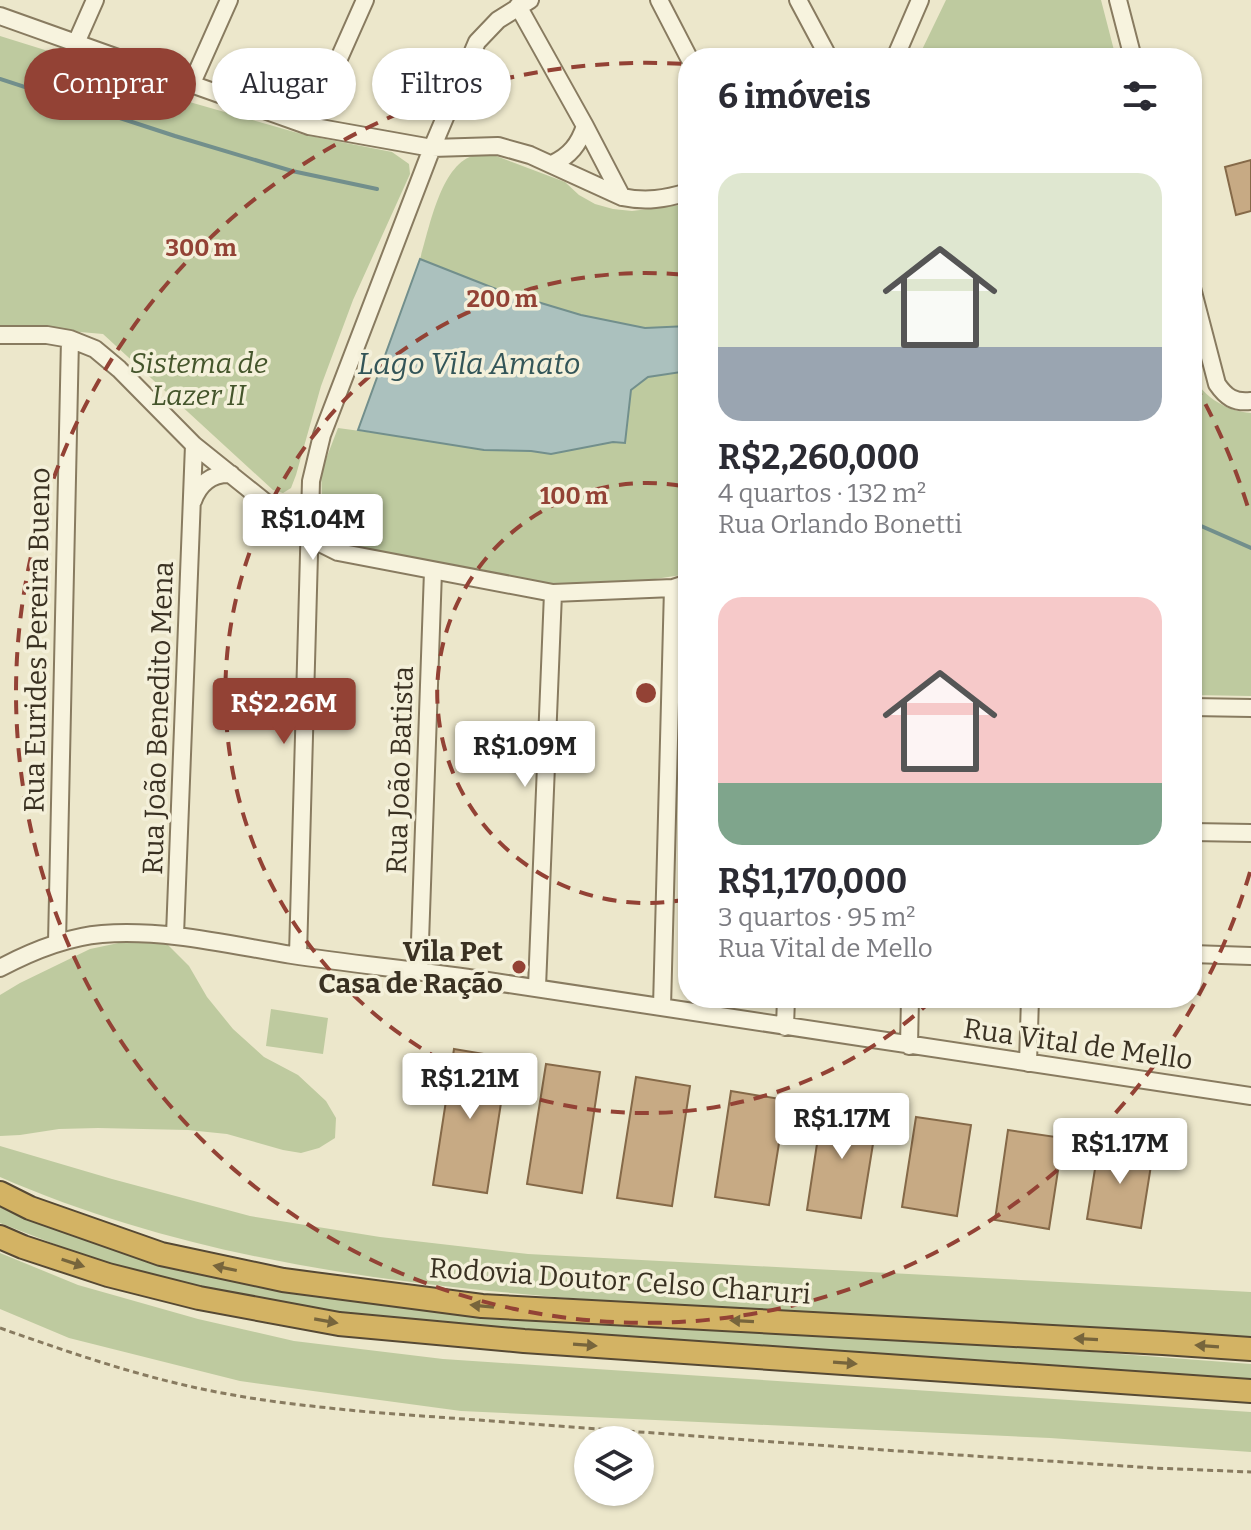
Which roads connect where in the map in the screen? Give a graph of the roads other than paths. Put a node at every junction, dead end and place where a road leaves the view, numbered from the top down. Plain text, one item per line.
1 (95, 0) edge
2 (229, 0) edge
3 (365, 0) edge
4 (659, 0) edge
5 (798, 0) edge
6 (920, 0) edge
7 (1118, 0) edge
8 (524, 3) edge
9 (0, 16) edge
10 (76, 43) junction
11 (89, 48) edge
12 (684, 48) edge
13 (824, 48) edge
14 (899, 48) edge
15 (1130, 48) edge
16 (196, 74) edge
17 (196, 84) edge
18 (309, 126) junction
19 (585, 126) junction
20 (399, 142) junction
21 (432, 148) junction
22 (552, 164) junction
23 (422, 175) junction
24 (678, 195) edge
25 (622, 197) junction
26 (1202, 326) edge
27 (0, 335) edge
28 (70, 339) junction
29 (1251, 401) edge
30 (194, 445) junction
31 (231, 474) junction
32 (192, 503) junction
33 (310, 538) junction
34 (433, 571) junction
35 (678, 586) edge
36 (553, 593) junction
37 (678, 633) edge
38 (1202, 707) edge
39 (1251, 708) edge
40 (1202, 832) edge
41 (1251, 833) edge
42 (175, 935) junction
43 (57, 943) junction
44 (1202, 954) edge
45 (298, 955) junction
46 (1251, 956) edge
47 (0, 968) edge
48 (419, 970) junction
49 (537, 987) junction
50 (662, 1007) junction
51 (786, 1008) edge
52 (910, 1008) edge
53 (1030, 1008) edge
54 (785, 1027) junction
55 (909, 1046) junction
56 (1028, 1063) junction
57 (1251, 1096) edge
58 (0, 1193) edge
59 (0, 1237) edge
60 (1251, 1349) edge
61 (1251, 1391) edge

1 - 10 street
2 - 16 street
3 - 18 street
4 - 12 street
5 - 13 street
6 - 14 street
7 - 15 street
8 - 19 street
8 - 21 street
9 - 10 street
10 - 11 street
17 - 18 street
18 - 20 street
19 - 22 street
19 - 25 street
20 - 21 street
20 - 23 street
21 - 22 street
21 - 23 street
22 - 25 street
23 - 33 street
24 - 25 street
26 - 29 street
27 - 28 street
28 - 30 street
28 - 43 street, Rua Eurides Pereira Bueno
30 - 31 street
30 - 32 street, Rua João Benedito Mena
31 - 32 street
31 - 33 street
32 - 42 street, Rua João Benedito Mena
33 - 34 street
33 - 45 street
34 - 36 street
34 - 48 street, Rua João Batista
35 - 36 street
36 - 49 street
37 - 50 street
38 - 39 street
40 - 41 street
42 - 43 street, Rua Vital de Mello
42 - 45 street, Rua Vital de Mello
43 - 47 street, Rua Vital de Mello
44 - 46 street
45 - 48 street, Rua Vital de Mello
48 - 49 street, Rua Vital de Mello
49 - 50 street, Rua Vital de Mello
50 - 54 street, Rua Vital de Mello
51 - 54 street
52 - 55 street
53 - 56 street
54 - 55 street, Rua Vital de Mello
55 - 56 street, Rua Vital de Mello
56 - 57 street, Rua Vital de Mello
60 -> 58 highway, Rodovia Doutor Celso Charuri
59 -> 61 highway

